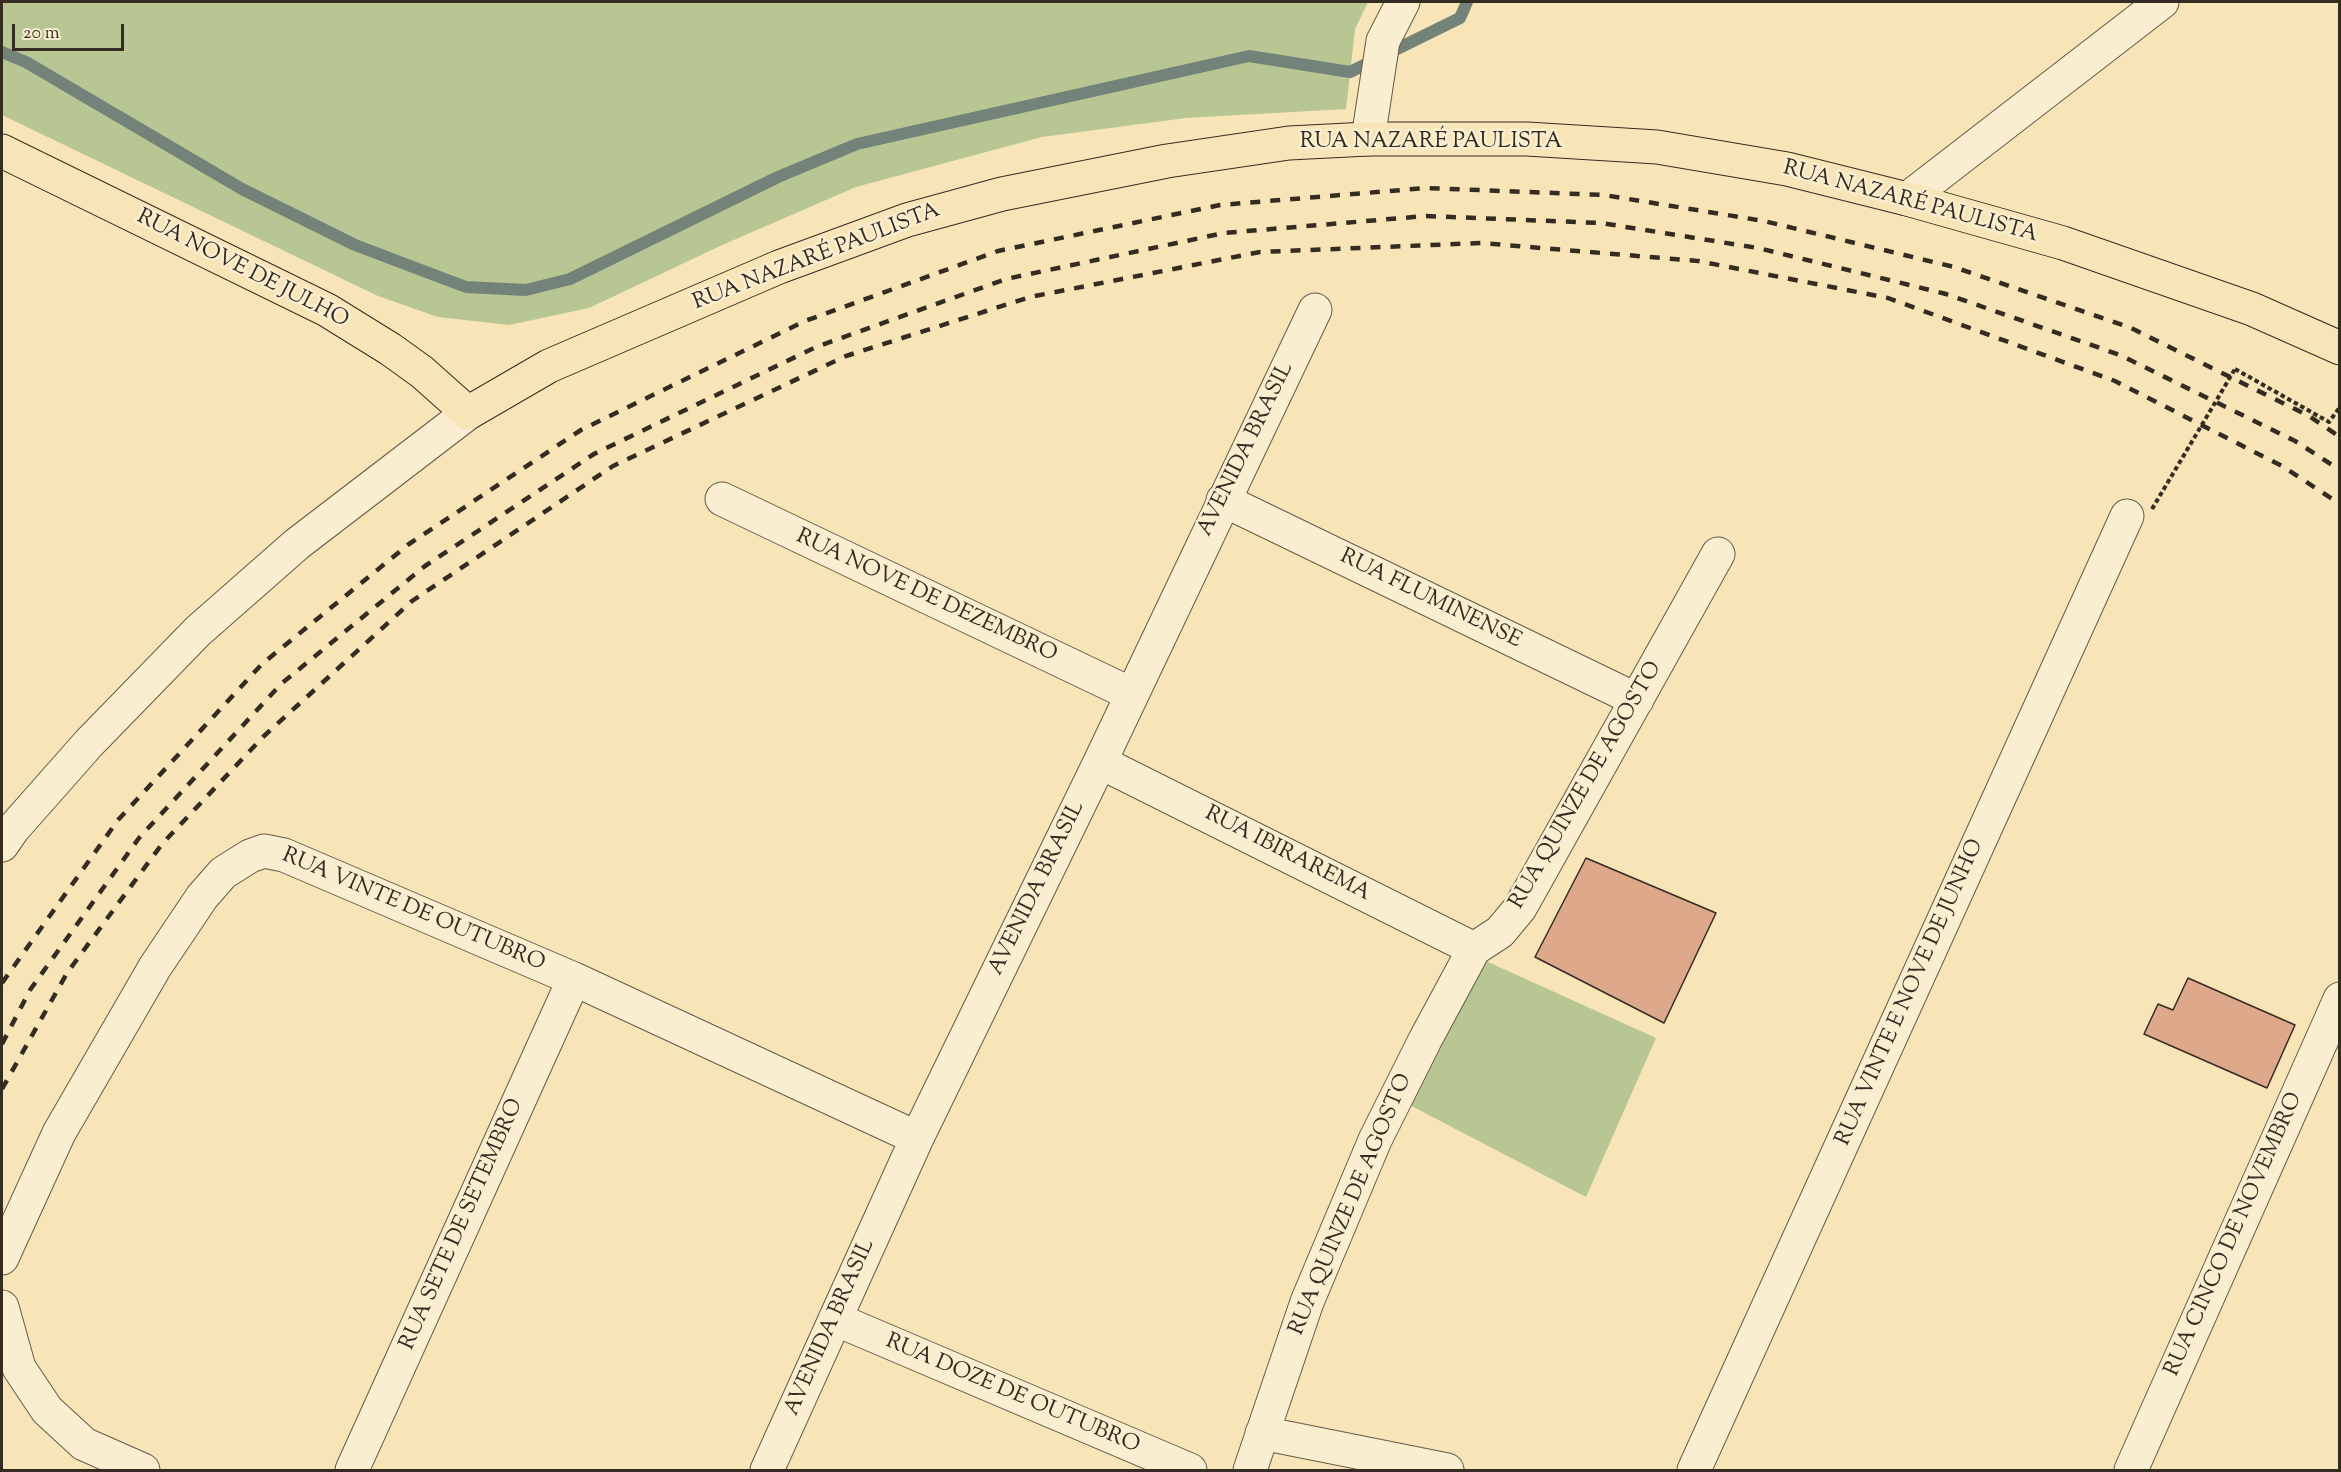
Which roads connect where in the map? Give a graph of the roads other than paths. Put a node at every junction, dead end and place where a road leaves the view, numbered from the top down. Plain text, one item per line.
1 (1403, 2) edge
2 (2162, 2) edge
3 (1368, 139) junction
4 (2, 151) edge
5 (1907, 199) junction
6 (1315, 310) dead end
7 (2340, 348) edge
8 (468, 413) junction
9 (722, 500) dead end
10 (1223, 500) junction
11 (2140, 512) road end
12 (1718, 554) dead end
13 (1131, 694) junction
14 (1637, 700) junction
15 (1100, 762) junction
16 (2, 845) edge
17 (1474, 949) junction
18 (574, 979) junction
19 (2340, 999) edge
20 (917, 1138) junction
21 (2, 1258) edge
22 (2, 1307) edge
23 (835, 1319) junction
24 (1262, 1433) junction
25 (143, 1470) edge
26 (352, 1470) edge
27 (767, 1470) edge
28 (1190, 1470) edge
29 (1250, 1470) edge
30 (1447, 1470) edge
31 (1694, 1470) edge
32 (2131, 1470) edge

1 - 3 street
2 - 5 street
3 - 5 main road, RUA NAZARÉ PAULISTA
3 - 8 main road, RUA NAZARÉ PAULISTA
4 - 8 main road, RUA NOVE DE JULHO
5 - 7 main road, RUA NAZARÉ PAULISTA
6 - 10 street, AVENIDA BRASIL
8 - 16 street
9 - 13 street, RUA NOVE DE DEZEMBRO
10 - 13 street, AVENIDA BRASIL
10 - 14 street, RUA FLUMINENSE
11 - 31 street, RUA VINTE E NOVE DE JUNHO
12 - 14 street, RUA QUINZE DE AGOSTO
13 - 15 street, AVENIDA BRASIL
14 - 17 street, RUA QUINZE DE AGOSTO
15 - 17 street, RUA IBIRAREMA
15 - 20 street, AVENIDA BRASIL
17 - 24 street, RUA QUINZE DE AGOSTO
18 - 20 street, RUA VINTE DE OUTUBRO
18 - 21 street, RUA VINTE DE OUTUBRO
18 - 26 street, RUA SETE DE SETEMBRO
19 - 32 street, RUA CINCO DE NOVEMBRO
20 - 23 street, AVENIDA BRASIL
22 - 25 street
23 - 27 street, AVENIDA BRASIL
23 - 28 street, RUA DOZE DE OUTUBRO
24 - 29 street, RUA QUINZE DE AGOSTO
24 - 30 street

